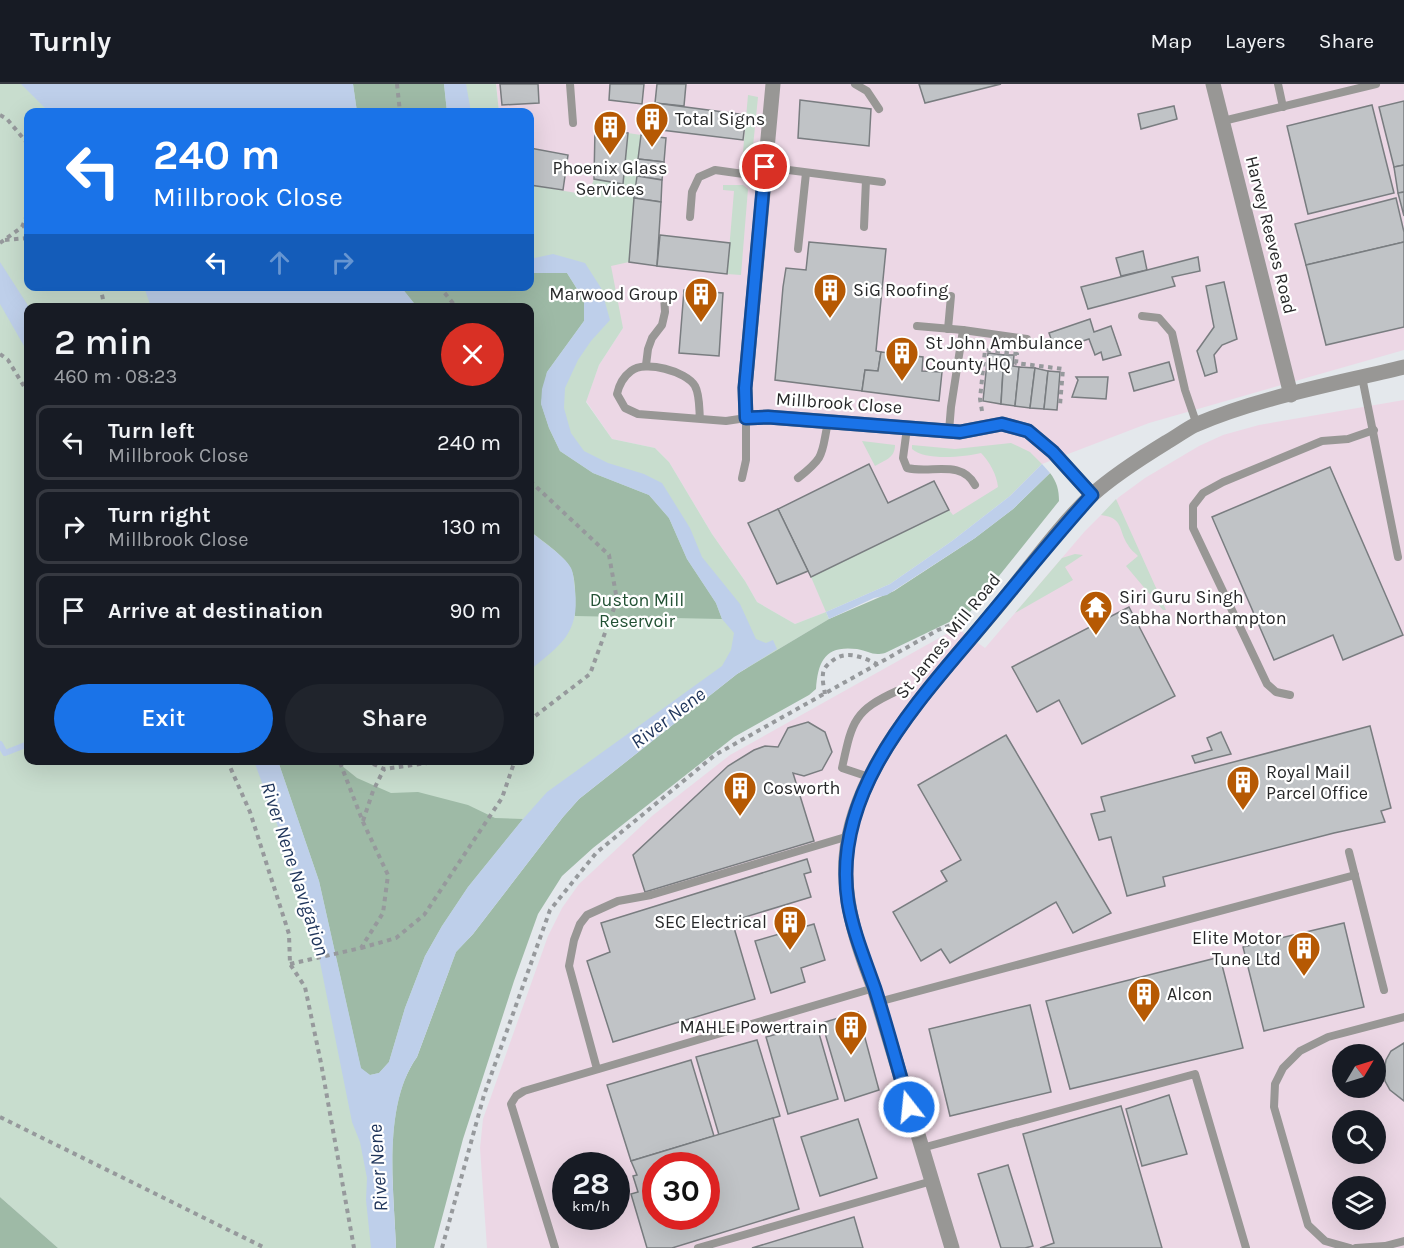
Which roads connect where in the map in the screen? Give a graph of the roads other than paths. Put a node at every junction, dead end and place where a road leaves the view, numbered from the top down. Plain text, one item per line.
1 (570, 84) edge
2 (773, 84) edge
3 (855, 84) edge
4 (1214, 84) edge
5 (1278, 84) edge
6 (1376, 84) edge
7 (1283, 107) junction
8 (879, 109) dead end
9 (1223, 121) junction
10 (573, 123) dead end
11 (765, 172) junction
12 (806, 173) junction
13 (866, 180) junction
14 (882, 182) dead end
15 (690, 217) dead end
16 (864, 227) dead end
17 (798, 249) dead end
18 (664, 295) dead end
19 (951, 296) dead end
20 (1142, 316) dead end
21 (917, 326) dead end
22 (948, 329) junction
23 (963, 330) junction
24 (1027, 339) dead end
25 (646, 365) junction
26 (1404, 367) edge
27 (1362, 377) junction
28 (1291, 394) junction
29 (746, 418) junction
30 (700, 419) junction
31 (828, 422) junction
32 (1197, 425) junction
33 (907, 428) junction
34 (1374, 430) junction
35 (949, 431) junction
36 (741, 478) dead end
37 (798, 478) dead end
38 (975, 485) dead end
39 (1092, 495) junction
40 (1398, 557) dead end
41 (897, 691) dead end
42 (1290, 695) dead end
43 (869, 777) junction
44 (851, 835) junction
45 (1349, 852) dead end
46 (1355, 875) junction
47 (1383, 990) dead end
48 (876, 995) junction
49 (1404, 1017) edge
50 (597, 1069) junction
51 (922, 1148) junction
52 (932, 1181) junction
53 (1404, 1241) edge
54 (555, 1248) edge
55 (698, 1248) edge
56 (952, 1248) edge
57 (1245, 1248) edge
58 (1350, 1248) edge
59 (1356, 1248) edge

1 - 10 lane
2 - 11 street
3 - 8 lane
4 - 9 street, Harvey Reeves Road
5 - 7 lane
6 - 7 lane
7 - 9 lane
9 - 28 street, Harvey Reeves Road
11 - 12 lane
11 - 15 lane
11 - 29 street
12 - 13 lane
12 - 17 lane
13 - 14 lane
13 - 16 lane
18 - 25 lane
19 - 22 lane
20 - 32 lane
21 - 22 lane
22 - 23 lane
23 - 24 lane
23 - 35 lane
25 - 30 lane
25 - 30 lane
26 - 27 street, St James Mill Road
27 - 28 street, St James Mill Road
27 - 34 lane
28 - 32 street, St James Mill Road
29 - 30 lane
29 - 31 street, Millbrook Close
29 - 36 lane
31 - 33 street, Millbrook Close
31 - 37 lane
32 - 39 street, St James Mill Road
33 - 35 street, Millbrook Close
33 - 38 lane
34 - 40 lane
34 - 42 lane
35 - 39 street, Millbrook Close
39 - 43 street, St James Mill Road
41 - 43 lane
43 - 44 street, St James Mill Road
44 - 48 street, St James Mill Road
44 - 50 lane
45 - 46 lane
46 - 47 lane
46 - 48 lane
48 - 50 lane
48 - 51 street, St James Mill Road
49 - 58 lane
50 - 54 lane
51 - 52 street, St James Mill Road
51 - 57 lane
52 - 55 lane
52 - 56 street, St James Mill Road
53 - 59 lane

